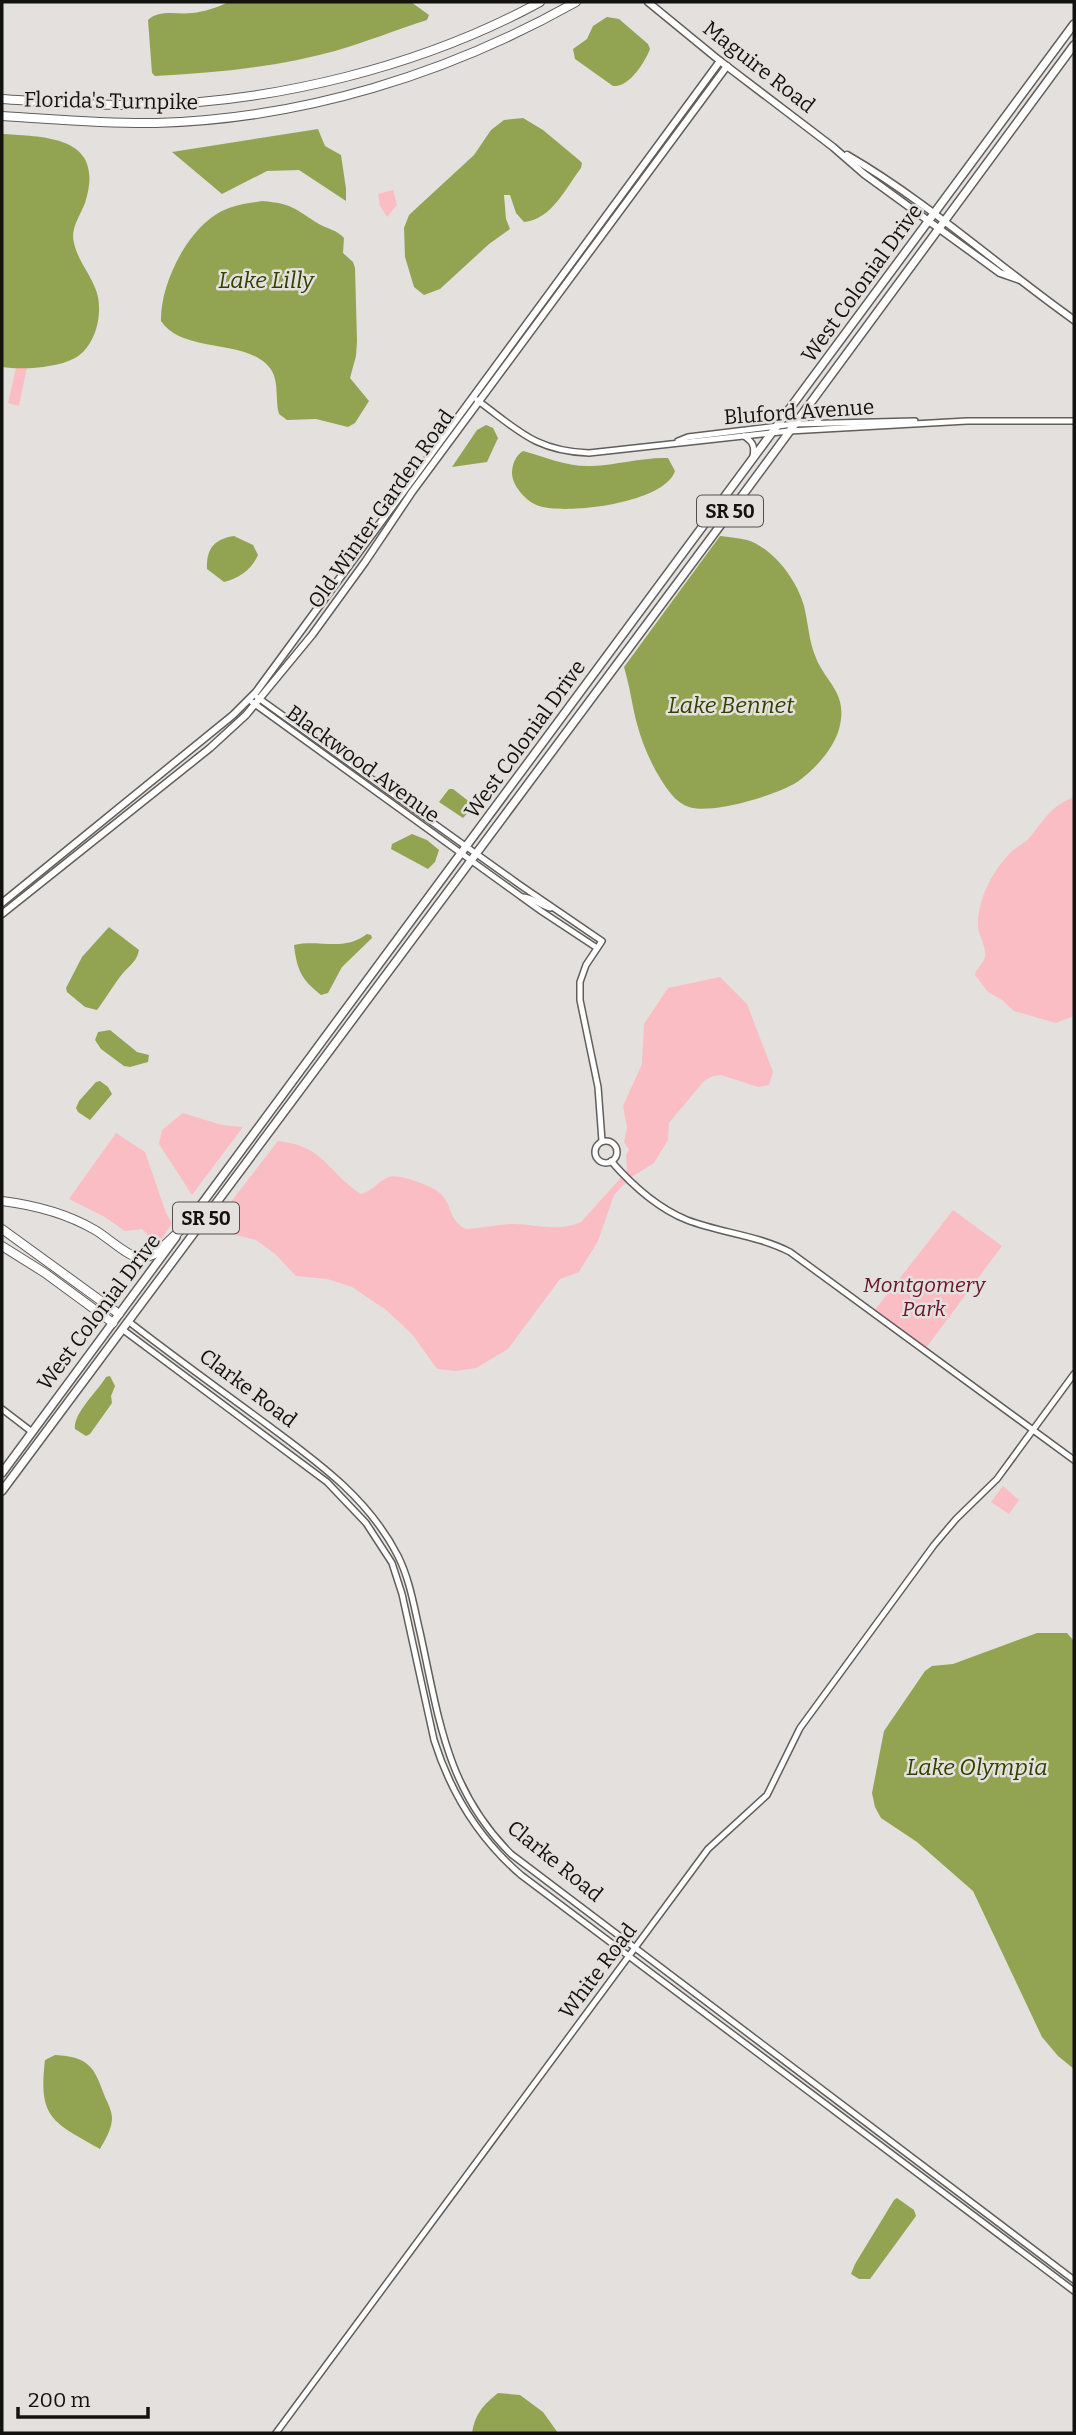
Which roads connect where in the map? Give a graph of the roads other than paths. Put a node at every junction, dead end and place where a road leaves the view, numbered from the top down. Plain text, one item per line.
1 (540, 2) edge
2 (576, 2) edge
3 (642, 2) edge
4 (648, 2) edge
5 (663, 15) junction
6 (1074, 24) edge
7 (1074, 45) edge
8 (720, 61) junction
9 (727, 66) junction
10 (2, 99) edge
11 (1007, 114) junction
12 (2, 117) edge
13 (998, 149) junction
14 (931, 218) junction
15 (941, 225) junction
16 (1074, 320) edge
17 (472, 396) junction
18 (479, 401) junction
19 (808, 406) junction
20 (1074, 421) edge
21 (925, 422) junction
22 (820, 423) junction
23 (792, 428) junction
24 (775, 429) junction
25 (744, 436) junction
26 (677, 442) junction
27 (752, 460) junction
28 (356, 556) junction
29 (365, 562) junction
30 (603, 661) junction
31 (604, 681) junction
32 (251, 697) junction
33 (258, 702) junction
34 (468, 846) junction
35 (476, 853) junction
36 (462, 854) junction
37 (470, 860) junction
38 (522, 897) junction
39 (2, 903) edge
40 (554, 909) junction
41 (2, 914) edge
42 (597, 948) junction
43 (602, 1141) junction
44 (611, 1161) junction
45 (2, 1201) edge
46 (187, 1224) junction
47 (2, 1228) edge
48 (2, 1246) edge
49 (119, 1314) junction
50 (128, 1321) junction
51 (113, 1322) junction
52 (122, 1329) junction
53 (1074, 1374) edge
54 (2, 1409) edge
55 (43, 1417) junction
56 (1033, 1429) junction
57 (32, 1432) junction
58 (41, 1437) junction
59 (31, 1451) junction
60 (1074, 1460) edge
61 (2, 1473) edge
62 (2, 1491) edge
63 (636, 1947) junction
64 (629, 1956) junction
65 (773, 2053) junction
66 (767, 2061) junction
67 (995, 2220) junction
68 (988, 2226) junction
69 (1074, 2280) edge
70 (1074, 2291) edge
71 (276, 2433) edge

1 - 10 highway, Florida's Turnpike
2 - 12 highway, Florida's Turnpike
3 - 5 main road, Maguire Road
4 - 5 main road, Maguire Road
5 - 8 main road, Maguire Road
6 - 11 highway, West Colonial Drive / SR 50
7 - 13 highway, West Colonial Drive / SR 50
8 - 9 main road, Maguire Road
8 - 17 main road, Old Winter Garden Road
9 - 14 main road, Maguire Road
9 - 18 main road, Old Winter Garden Road
11 - 13 highway
11 - 14 highway, West Colonial Drive / SR 50
13 - 15 highway, West Colonial Drive / SR 50
14 - 15 main road, Maguire Road
14 - 24 highway, West Colonial Drive / SR 50
15 - 16 main road, Maguire Road
15 - 19 highway, West Colonial Drive / SR 50
17 - 18 street, Bluford Avenue
17 - 28 main road, Old Winter Garden Road
18 - 26 street, Bluford Avenue
18 - 29 main road, Old Winter Garden Road
19 - 22 street
19 - 23 highway, West Colonial Drive / SR 50
20 - 21 street, Bluford Avenue
21 - 22 street, Bluford Avenue
21 - 23 street, Bluford Avenue
22 - 23 street, Bluford Avenue
23 - 24 street, Bluford Avenue
23 - 31 highway, West Colonial Drive / SR 50
24 - 25 street, Bluford Avenue
24 - 26 street, Bluford Avenue
24 - 27 highway, West Colonial Drive / SR 50
25 - 26 street, Bluford Avenue
25 - 27 street
27 - 30 highway, West Colonial Drive / SR 50
28 - 29 main road
28 - 32 main road, Old Winter Garden Road
29 - 33 main road, Old Winter Garden Road
30 - 31 highway
30 - 34 highway, West Colonial Drive / SR 50
31 - 35 highway, West Colonial Drive / SR 50
32 - 33 street, Blackwood Avenue
32 - 39 main road, Old Winter Garden Road
33 - 34 street, Blackwood Avenue
33 - 36 street, Blackwood Avenue
33 - 41 main road, Old Winter Garden Road
34 - 35 street, Blackwood Avenue
34 - 36 highway, West Colonial Drive / SR 50
35 - 37 highway, West Colonial Drive / SR 50
35 - 40 street, Blackwood Avenue
36 - 37 street, Blackwood Avenue
36 - 46 highway, West Colonial Drive / SR 50
37 - 38 street, Blackwood Avenue
37 - 50 highway, West Colonial Drive / SR 50
38 - 40 street
38 - 42 street, Blackwood Avenue
40 - 42 street, Blackwood Avenue
42 - 43 street
43 - 44 street
43 - 44 street
44 - 56 street
45 - 46 highway
46 - 49 highway, West Colonial Drive / SR 50
47 - 49 highway
48 - 51 highway
49 - 50 highway, Clarke Road
49 - 51 highway, West Colonial Drive / SR 50
50 - 52 highway, West Colonial Drive / SR 50
50 - 63 street, Clarke Road
51 - 52 highway, Clarke Road
51 - 55 highway, West Colonial Drive / SR 50
52 - 58 highway, West Colonial Drive / SR 50
52 - 64 street, Clarke Road
53 - 56 street, White Road
54 - 57 street
55 - 57 highway, West Colonial Drive / SR 50
55 - 58 highway
56 - 60 street
56 - 63 street, White Road
57 - 59 highway
57 - 61 highway, West Colonial Drive / SR 50
58 - 59 highway, West Colonial Drive / SR 50
59 - 62 highway, West Colonial Drive / SR 50
63 - 64 street, White Road
63 - 65 street, Clarke Road
64 - 66 street, Clarke Road
64 - 71 street, White Road
65 - 66 street
65 - 67 street, Clarke Road
66 - 68 street, Clarke Road
67 - 68 street
67 - 69 street, Clarke Road
68 - 70 street, Clarke Road

